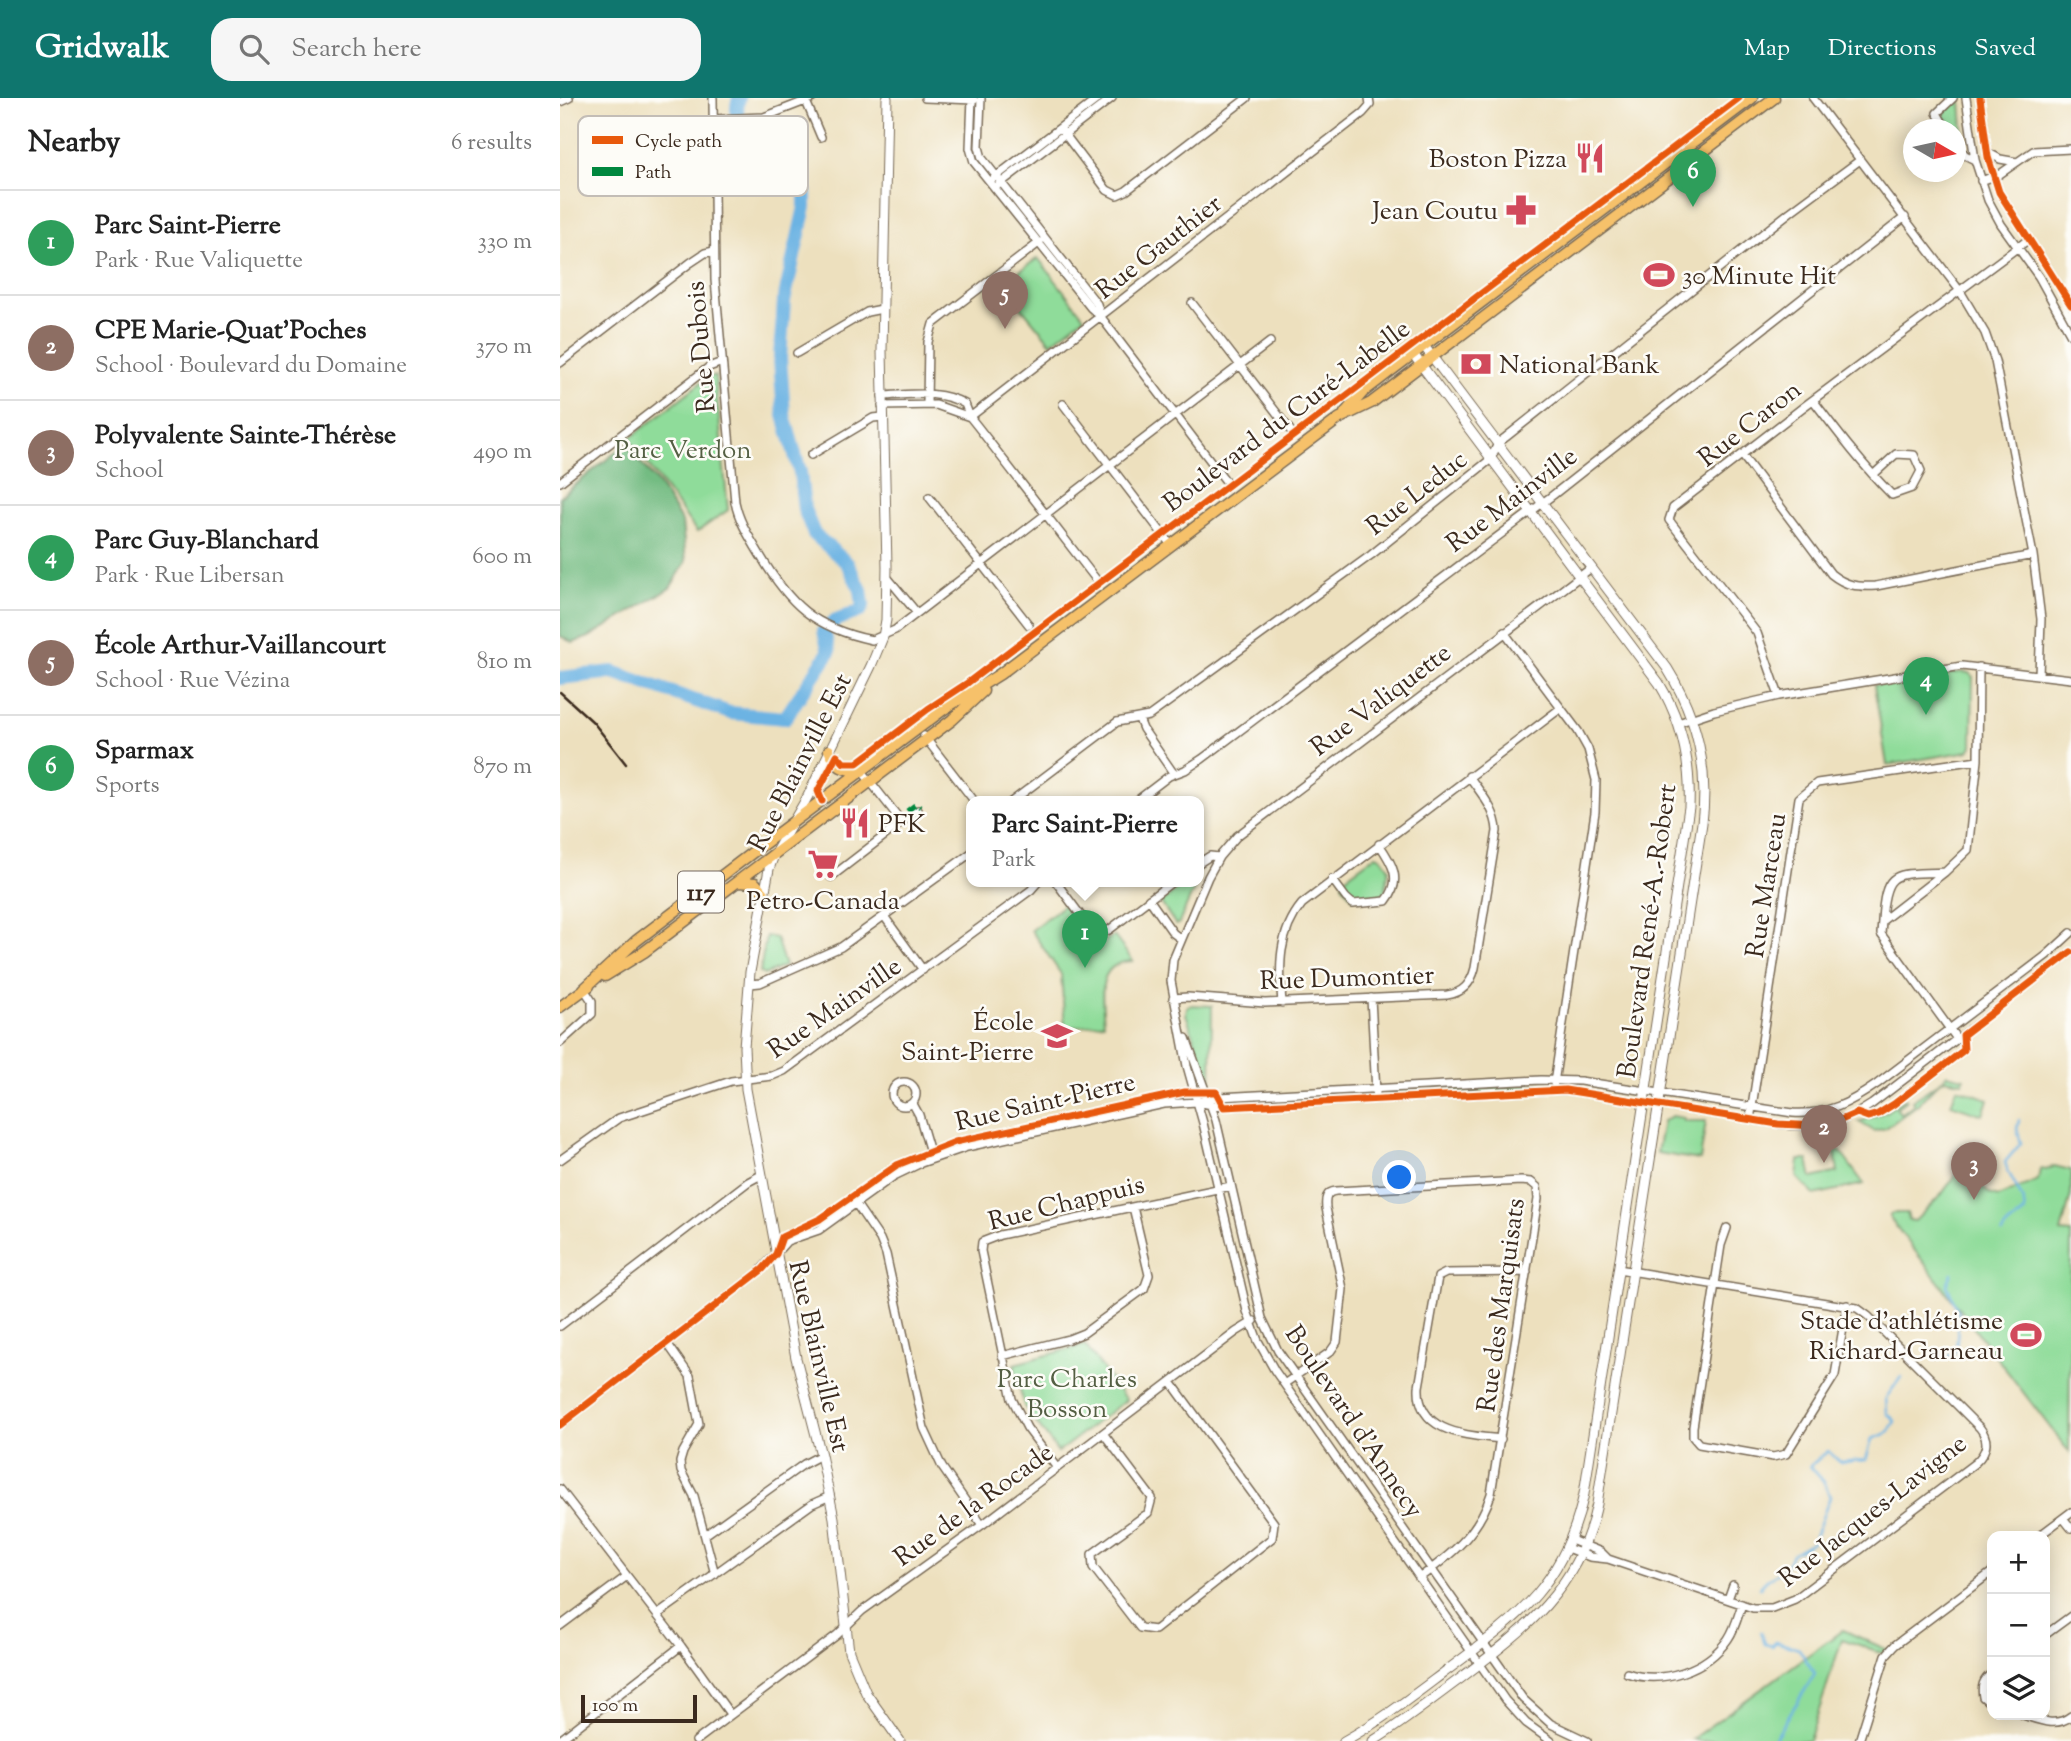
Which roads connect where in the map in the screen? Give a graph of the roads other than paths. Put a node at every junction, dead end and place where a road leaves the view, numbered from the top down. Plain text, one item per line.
1 (569, 98) edge
2 (713, 98) edge
3 (887, 98) edge
4 (925, 98) edge
5 (1099, 98) edge
6 (1112, 98) edge
7 (1247, 98) edge
8 (1752, 98) edge
9 (1813, 98) edge
10 (1953, 98) edge
11 (1966, 98) edge
12 (1980, 98) edge
13 (808, 99) edge
14 (972, 99) edge
15 (981, 99) edge
16 (1770, 99) edge
17 (560, 102) edge
18 (1369, 102) edge
19 (713, 116) edge
20 (766, 116) edge
21 (1941, 119) edge
22 (1062, 132) junction
23 (821, 137) dead end
24 (2071, 149) edge
25 (1987, 152) junction
26 (1966, 156) edge
27 (1860, 160) junction
28 (1975, 160) junction
29 (2017, 162) junction
30 (1994, 177) junction
31 (1981, 181) junction
32 (996, 182) junction
33 (714, 196) edge
34 (1905, 217) junction
35 (2029, 239) junction
36 (1042, 241) junction
37 (2019, 247) junction
38 (714, 251) junction
39 (1960, 291) junction
40 (1192, 303) dead end
41 (2071, 305) edge
42 (882, 309) junction
43 (1101, 317) junction
44 (2071, 335) edge
45 (1270, 342) dead end
46 (1424, 346) junction
47 (797, 353) dead end
48 (1413, 354) junction
49 (1432, 356) junction
50 (722, 362) junction
51 (560, 363) edge
52 (1239, 365) junction
53 (1421, 365) junction
54 (927, 394) junction
55 (882, 396) junction
56 (1813, 400) junction
57 (927, 404) junction
58 (1063, 404) dead end
59 (882, 406) junction
60 (1174, 415) junction
61 (883, 417) junction
62 (970, 417) junction
63 (1340, 418) junction
64 (1290, 430) dead end
65 (1498, 443) junction
66 (1742, 455) junction
67 (811, 456) dead end
68 (1491, 459) junction
69 (1110, 465) junction
70 (1873, 475) junction
71 (1225, 480) dead end
72 (560, 482) edge
73 (929, 497) dead end
74 (1543, 502) junction
75 (1531, 511) junction
76 (1045, 515) junction
77 (1171, 545) junction
78 (2033, 555) junction
79 (981, 564) junction
80 (1591, 568) junction
81 (1580, 576) junction
82 (887, 578) junction
83 (1095, 578) dead end
84 (917, 613) junction
85 (1029, 625) dead end
86 (1504, 632) junction
87 (883, 637) junction
88 (1979, 667) junction
89 (1000, 674) junction
90 (2039, 675) junction
91 (2071, 679) edge
92 (1779, 696) junction
93 (1560, 708) junction
94 (1692, 718) junction
95 (1139, 719) junction
96 (1678, 723) junction
97 (918, 728) junction
98 (927, 739) junction
99 (829, 750) junction
100 (1978, 760) junction
101 (862, 771) junction
102 (1174, 774) junction
103 (1469, 776) junction
104 (871, 782) junction
105 (970, 796) edge
106 (1019, 796) edge
107 (1143, 796) edge
108 (918, 810) dead end
109 (795, 820) junction
110 (902, 822) junction
111 (804, 832) junction
112 (765, 843) junction
113 (1379, 844) junction
114 (774, 855) junction
115 (966, 857) edge
116 (1219, 857) junction
117 (1204, 860) edge
118 (1945, 872) junction
119 (831, 877) dead end
120 (1332, 879) junction
121 (738, 881) junction
122 (1204, 886) edge
123 (1034, 887) edge
124 (1060, 887) edge
125 (1166, 887) edge
126 (1203, 887) edge
127 (764, 893) junction
128 (1149, 900) junction
129 (884, 916) junction
130 (1882, 921) junction
131 (2071, 933) edge
132 (1181, 939) junction
133 (2071, 952) edge
134 (923, 970) junction
135 (750, 985) junction
136 (584, 989) junction
137 (1173, 998) junction
138 (1371, 998) junction
139 (1282, 1003) junction
140 (560, 1007) edge
141 (1180, 1024) junction
142 (1949, 1029) junction
143 (1957, 1039) junction
144 (560, 1043) edge
145 (745, 1078) junction
146 (1554, 1080) junction
147 (1376, 1088) junction
148 (1554, 1090) junction
149 (1646, 1091) junction
150 (1660, 1093) junction
151 (1377, 1100) junction
152 (1197, 1102) junction
153 (1209, 1102) junction
154 (1644, 1102) junction
155 (913, 1104) dead end
156 (1658, 1105) junction
157 (1752, 1107) junction
158 (1750, 1120) junction
159 (932, 1159) junction
160 (560, 1160) edge
161 (761, 1175) junction
162 (1231, 1186) junction
163 (1219, 1189) junction
164 (856, 1205) junction
165 (1133, 1207) junction
166 (1727, 1228) dead end
167 (776, 1254) junction
168 (1618, 1269) junction
169 (1633, 1271) junction
170 (1527, 1272) junction
171 (1715, 1284) junction
172 (1847, 1305) junction
173 (1262, 1318) junction
174 (1251, 1323) junction
175 (560, 1326) edge
176 (667, 1343) junction
177 (1002, 1356) junction
178 (1294, 1377) junction
179 (1171, 1382) junction
180 (1284, 1384) junction
181 (560, 1425) edge
182 (1103, 1433) junction
183 (1501, 1440) junction
184 (821, 1455) junction
185 (1057, 1468) junction
186 (560, 1489) edge
187 (830, 1496) junction
188 (2071, 1513) edge
189 (2063, 1518) junction
190 (982, 1525) junction
191 (2071, 1528) edge
192 (2046, 1531) edge
193 (705, 1535) junction
194 (1569, 1544) junction
195 (1582, 1550) junction
196 (1431, 1569) junction
197 (715, 1574) junction
198 (627, 1576) junction
199 (1987, 1576) edge
200 (1419, 1578) junction
201 (1733, 1585) dead end
202 (1728, 1599) junction
203 (1742, 1604) junction
204 (657, 1615) junction
205 (2071, 1616) edge
206 (560, 1626) edge
207 (845, 1628) junction
208 (2050, 1631) edge
209 (1483, 1643) junction
210 (681, 1646) junction
211 (1471, 1652) junction
212 (1491, 1654) junction
213 (1480, 1663) junction
214 (1627, 1673) dead end
215 (1987, 1678) edge
216 (1987, 1701) edge
217 (730, 1714) junction
218 (2071, 1716) edge
219 (2041, 1720) edge
220 (560, 1740) edge
221 (696, 1741) edge
222 (900, 1741) edge
223 (1344, 1741) edge
224 (1373, 1741) edge
225 (1551, 1741) edge
226 (1587, 1741) edge
227 (1859, 1741) edge

1 - 17 street
2 - 19 street, Rue Dubois
3 - 42 street, Rue Blainville Est
4 - 14 street
5 - 22 street
6 - 22 street
7 - 22 street
8 - 46 main road, Boulevard du Curé-Labelle / 117
9 - 27 street
10 - 21 street
11 - 28 street
12 - 25 street
13 - 20 street
13 - 23 street
14 - 15 street
14 - 32 street
15 - 32 street
16 - 49 main road, Boulevard du Curé-Labelle / 117
18 - 43 street, Rue Gauthier
22 - 32 street
24 - 29 street
25 - 29 street
25 - 30 street
26 - 28 street
27 - 34 street
27 - 65 street, Rue Leduc
28 - 31 street
29 - 30 street
30 - 31 street
30 - 35 street
31 - 37 street
32 - 36 street
33 - 38 street, Rue Dubois
34 - 39 street
34 - 74 street, Rue Mainville
35 - 37 street, Rue Caron
35 - 41 street
36 - 43 street
36 - 54 street
37 - 39 street, Rue Caron
37 - 44 street
38 - 50 street, Rue Dubois
38 - 51 street
39 - 56 street, Rue Caron
39 - 78 street
40 - 52 street
42 - 47 street
42 - 55 street, Rue Blainville Est
43 - 60 street
43 - 62 street, Rue Gauthier
45 - 52 street
46 - 48 main road, Boulevard du Curé-Labelle / 117
46 - 49 street, Boulevard René-A.-Robert
48 - 53 street, Boulevard René-A.-Robert
48 - 63 main road, Boulevard du Curé-Labelle / 117
49 - 53 main road, Boulevard du Curé-Labelle / 117
49 - 65 street, Boulevard René-A.-Robert
50 - 72 street
50 - 87 street, Rue Dubois
52 - 60 street
52 - 64 street
53 - 63 main road, Boulevard du Curé-Labelle / 117
53 - 68 street, Boulevard René-A.-Robert
54 - 55 street
54 - 57 street
54 - 62 street
55 - 59 street, Rue Blainville Est
56 - 66 street, Rue Caron
56 - 70 street
57 - 59 street
57 - 62 street
58 - 69 street
59 - 61 street, Rue Blainville Est
60 - 69 street
60 - 71 street
61 - 67 street
61 - 82 street, Rue Blainville Est
62 - 76 street
63 - 77 main road, Boulevard du Curé-Labelle / 117
65 - 68 street, Rue Leduc
65 - 74 street, Boulevard René-A.-Robert
66 - 78 street
66 - 92 street, Rue Caron
68 - 75 street, Boulevard René-A.-Robert
68 - 95 street, Rue Leduc
69 - 76 street
69 - 77 street
70 - 70 street
73 - 79 street
74 - 75 street, Rue Mainville
74 - 80 street, Boulevard René-A.-Robert
75 - 81 street, Boulevard René-A.-Robert
75 - 102 street, Rue Mainville
76 - 79 street
76 - 83 street
77 - 89 main road, Boulevard du Curé-Labelle / 117
78 - 90 street
79 - 84 street
79 - 85 street
80 - 81 street, Rue Valiquette
80 - 94 street, Boulevard René-A.-Robert
81 - 86 street, Rue Valiquette
81 - 96 street, Boulevard René-A.-Robert
82 - 84 street
82 - 87 street, Rue Blainville Est
84 - 87 street
86 - 93 street
86 - 116 street, Rue Valiquette
87 - 99 street, Rue Blainville Est
88 - 90 street
88 - 92 street
88 - 100 street
89 - 97 main road, Boulevard du Curé-Labelle / 117
89 - 98 main road, Boulevard du Curé-Labelle / 117
90 - 91 street
92 - 94 street
93 - 103 street
93 - 146 street
94 - 96 street
94 - 150 street, Boulevard René-A.-Robert
95 - 102 street
95 - 106 street, Rue Leduc
96 - 149 street, Boulevard René-A.-Robert
97 - 98 street
97 - 101 main road, Boulevard du Curé-Labelle / 117
98 - 104 main road, Boulevard du Curé-Labelle / 117
98 - 105 street
99 - 101 main road
99 - 109 street, Rue Blainville Est
100 - 118 street
100 - 157 street, Rue Marceau
101 - 104 street
101 - 109 main road, Boulevard du Curé-Labelle / 117
102 - 107 street, Rue Mainville
103 - 113 street
103 - 138 street, Rue Dumontier
104 - 110 street
104 - 111 main road, Boulevard du Curé-Labelle / 117
108 - 110 street
109 - 111 street
109 - 112 main road, Boulevard du Curé-Labelle / 117
109 - 114 street, Rue Blainville Est
110 - 119 street
111 - 114 main road, Boulevard du Curé-Labelle / 117
112 - 114 street
112 - 136 main road, Boulevard du Curé-Labelle / 117
113 - 120 street
113 - 120 street
114 - 121 main road, Boulevard du Curé-Labelle / 117
114 - 127 street, Rue Blainville Est
115 - 129 street
116 - 117 street
116 - 122 street, Boulevard d'Annecy
118 - 130 street
118 - 130 street
120 - 139 street
121 - 127 main road
121 - 136 main road, Boulevard du Curé-Labelle / 117
123 - 134 street, Rue Mainville
124 - 128 street
125 - 128 street
126 - 132 street, Boulevard d'Annecy
127 - 135 street, Rue Blainville Est
128 - 132 street
129 - 134 street
129 - 135 street
130 - 142 street
131 - 142 street, Rue Saint-Pierre
132 - 137 street, Boulevard d'Annecy
133 - 143 street, Rue Saint-Pierre
134 - 145 street, Rue Mainville
135 - 145 street, Rue Blainville Est
136 - 140 main road, Boulevard du Curé-Labelle / 117
136 - 144 street
137 - 139 street, Rue Dumontier
137 - 141 street, Boulevard d'Annecy
138 - 139 street, Rue Dumontier
138 - 147 street
141 - 152 street, Boulevard d'Annecy
141 - 153 street, Boulevard d'Annecy
142 - 143 street
142 - 157 street, Rue Saint-Pierre
143 - 158 street, Rue Saint-Pierre
145 - 160 street, Rue Mainville
145 - 161 street, Rue Blainville Est
146 - 147 street, Rue Saint-Pierre
146 - 148 street
146 - 149 street, Rue Saint-Pierre
147 - 151 street
147 - 153 street, Rue Saint-Pierre
148 - 151 street, Rue Saint-Pierre
148 - 154 street, Rue Saint-Pierre
149 - 150 street, Rue Saint-Pierre
149 - 154 street, Boulevard René-A.-Robert
150 - 156 street, Boulevard René-A.-Robert
150 - 157 street, Rue Saint-Pierre
151 - 153 street, Rue Saint-Pierre
152 - 153 street, Rue Saint-Pierre
152 - 159 street, Rue Saint-Pierre
152 - 163 street, Boulevard d'Annecy
153 - 162 street, Boulevard d'Annecy
154 - 156 street, Rue Saint-Pierre
154 - 168 street, Boulevard René-A.-Robert
155 - 159 street
156 - 158 street, Rue Saint-Pierre
156 - 169 street, Boulevard René-A.-Robert
157 - 158 street, Rue Marceau
159 - 164 street, Rue Saint-Pierre
161 - 167 street, Rue Blainville Est
161 - 175 street
162 - 163 street, Rue Chappuis
162 - 173 street, Boulevard d'Annecy
163 - 165 street, Rue Chappuis
163 - 174 street, Boulevard d'Annecy
164 - 167 street, Rue Saint-Pierre
164 - 190 street
165 - 177 street
165 - 177 street, Rue Chappuis
166 - 171 street
167 - 176 street, Rue Saint-Pierre
167 - 184 street, Rue Blainville Est
168 - 169 street, Rue Jacques-Lavigne
168 - 194 street, Boulevard René-A.-Robert
169 - 171 street, Rue Jacques-Lavigne
169 - 195 street, Boulevard René-A.-Robert
170 - 178 street, Rue des Marquisats
170 - 183 street, Rue des Marquisats
170 - 183 street
171 - 172 street, Rue Jacques-Lavigne
171 - 172 street
172 - 203 street, Rue Jacques-Lavigne
173 - 174 street, Rue de la Rocade
173 - 178 street, Boulevard d'Annecy
174 - 179 street, Rue de la Rocade
174 - 180 street, Boulevard d'Annecy
176 - 181 street, Rue Saint-Pierre
176 - 193 street
177 - 185 street, Rue Chappuis
178 - 180 street, Rue des Marquisats
178 - 196 street, Boulevard d'Annecy
179 - 182 street, Rue de la Rocade
179 - 182 street
180 - 200 street, Boulevard d'Annecy
182 - 185 street, Rue de la Rocade
183 - 196 street, Rue des Marquisats
184 - 187 street, Rue Blainville Est
184 - 193 street
185 - 190 street, Rue de la Rocade
186 - 198 street
187 - 197 street
187 - 207 street, Rue Blainville Est
188 - 189 street
189 - 191 street
189 - 192 street
190 - 207 street, Rue de la Rocade
193 - 197 street
194 - 195 street, Rue Jacques-Lavigne
194 - 209 street, Boulevard René-A.-Robert
195 - 202 street, Rue Jacques-Lavigne
195 - 212 street, Boulevard René-A.-Robert
196 - 200 street, Rue des Marquisats
196 - 209 street, Boulevard d'Annecy
197 - 204 street
198 - 204 street
198 - 206 street
199 - 227 street
200 - 211 street, Boulevard d'Annecy
201 - 202 street
202 - 203 street, Rue Jacques-Lavigne
203 - 214 street
204 - 210 street
205 - 208 street
207 - 217 street, Rue de la Rocade
207 - 222 street, Rue Blainville Est
209 - 211 street, Boulevard René-A.-Robert
209 - 212 street, Boulevard d'Annecy
210 - 217 street
210 - 220 street
211 - 213 street, Boulevard d'Annecy
211 - 223 street, Boulevard René-A.-Robert
212 - 213 street, Boulevard René-A.-Robert
212 - 226 street, Boulevard d'Annecy
213 - 224 street, Boulevard René-A.-Robert
213 - 225 street, Boulevard d'Annecy
215 - 216 street
217 - 221 street, Rue de la Rocade
218 - 219 street

